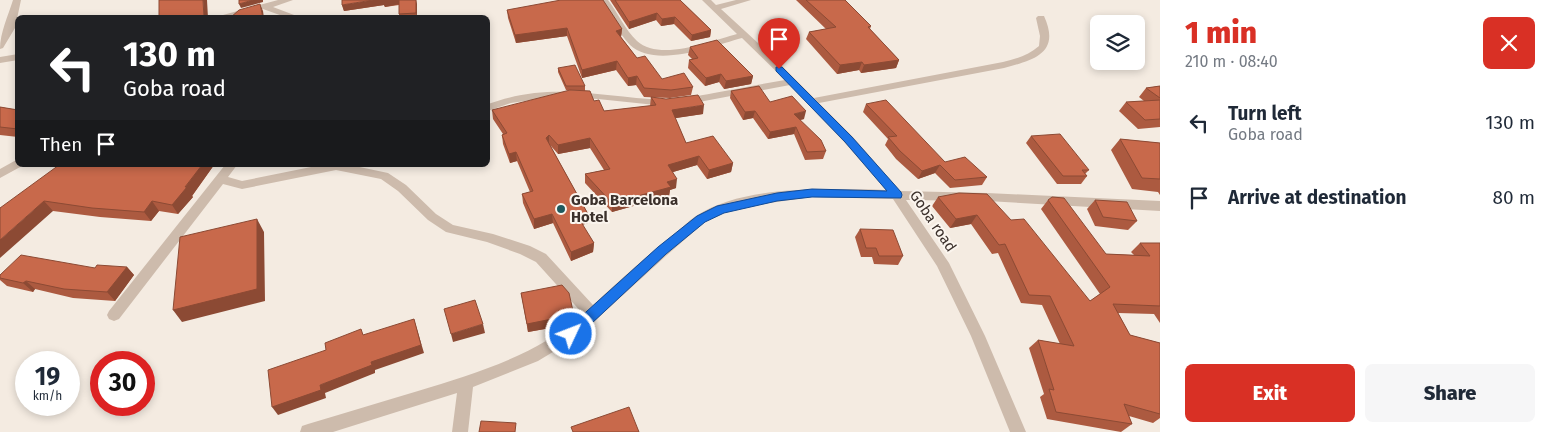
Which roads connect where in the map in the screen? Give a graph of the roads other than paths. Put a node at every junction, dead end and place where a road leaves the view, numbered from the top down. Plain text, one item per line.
1 (17, 0) edge
2 (289, 0) edge
3 (604, 0) edge
4 (747, 0) edge
5 (710, 4) edge
6 (266, 7) junction
7 (236, 15) edge
8 (289, 15) edge
9 (1041, 18) dead end
10 (743, 35) junction
11 (0, 46) edge
12 (15, 58) edge
13 (0, 60) edge
14 (791, 82) junction
15 (810, 102) junction
16 (490, 107) edge
17 (15, 165) edge
18 (229, 167) edge
19 (333, 167) edge
20 (343, 167) edge
21 (0, 174) edge
22 (220, 179) junction
23 (897, 195) junction
24 (1160, 206) edge
25 (592, 314) junction
26 (114, 315) dead end
27 (466, 383) junction
28 (308, 432) edge
29 (460, 432) edge
30 (1018, 432) edge

1 - 11 street
2 - 6 street
3 - 10 street
4 - 5 street
5 - 10 street, Goba road
6 - 7 street
6 - 8 street
9 - 15 street
10 - 14 street, Goba road
12 - 13 street
14 - 15 street, Goba road
14 - 16 street
15 - 23 street, Goba road
17 - 21 street
18 - 22 street
19 - 22 street
20 - 25 street
22 - 26 street
23 - 24 street
23 - 25 street
23 - 30 street, Goba road
25 - 27 street
27 - 28 street
27 - 29 street

